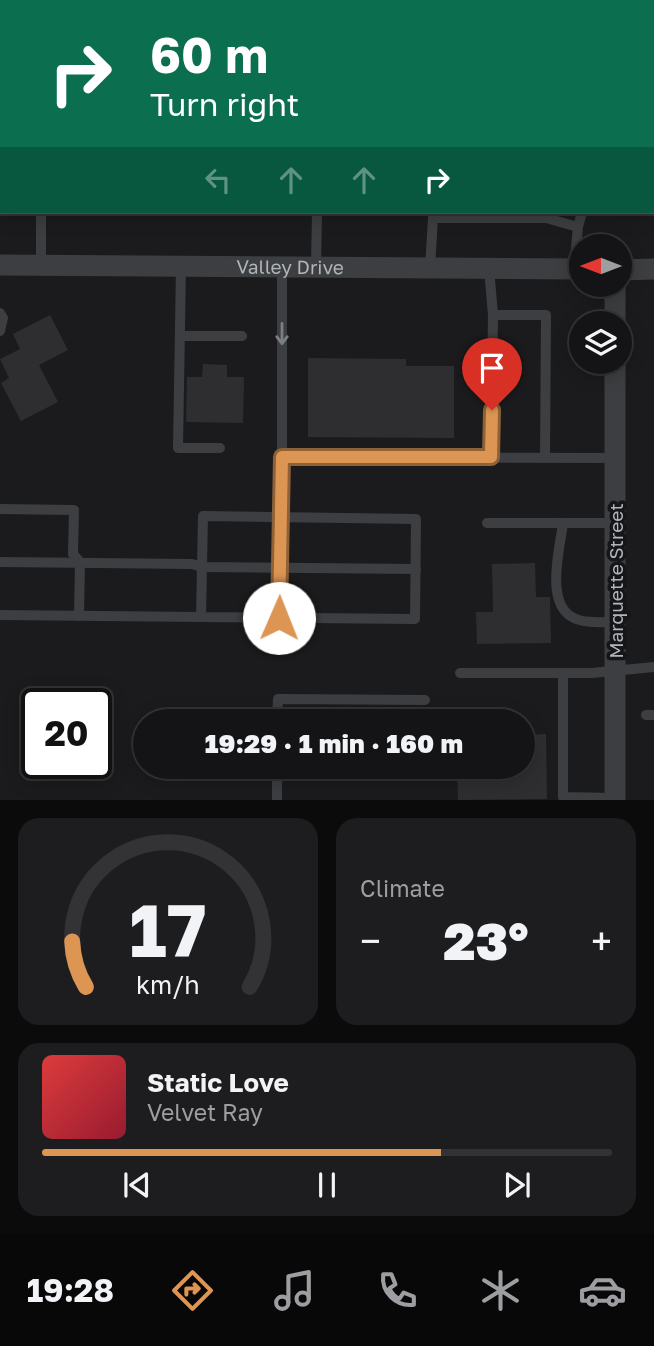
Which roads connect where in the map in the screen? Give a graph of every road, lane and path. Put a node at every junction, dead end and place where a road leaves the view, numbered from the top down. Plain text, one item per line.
1 (41, 214) edge
2 (317, 214) edge
3 (582, 214) edge
4 (578, 228) junction
5 (578, 234) edge
6 (0, 265) edge
7 (41, 266) junction
8 (181, 266) junction
9 (282, 266) junction
10 (316, 266) junction
11 (430, 268) junction
12 (489, 268) junction
13 (569, 269) edge
14 (632, 270) edge
15 (654, 270) edge
16 (0, 313) edge
17 (493, 315) junction
18 (0, 331) edge
19 (180, 336) junction
20 (242, 336) dead end
21 (615, 374) edge
22 (220, 448) dead end
23 (282, 457) junction
24 (491, 457) junction
25 (545, 457) junction
26 (616, 458) junction
27 (0, 509) edge
28 (281, 517) junction
29 (487, 523) dead end
30 (564, 523) junction
31 (616, 523) junction
32 (0, 562) edge
33 (79, 562) junction
34 (202, 568) junction
35 (280, 568) junction
36 (415, 569) junction
37 (0, 615) edge
38 (79, 616) junction
39 (201, 617) junction
40 (279, 618) junction
41 (616, 622) junction
42 (654, 667) edge
43 (616, 669) junction
44 (460, 673) dead end
45 (563, 673) junction
46 (425, 700) dead end
47 (278, 709) edge
48 (277, 779) edge
49 (615, 799) edge
50 (276, 800) edge

1 - 7 lane
2 - 10 lane
3 - 4 lane
4 - 5 lane
4 - 11 lane
6 - 7 street, Valley Drive
7 - 8 street, Valley Drive
8 - 9 street, Valley Drive
8 - 19 lane
9 - 10 street, Valley Drive
9 -> 23 lane
10 - 11 street, Valley Drive
11 - 12 street, Valley Drive
12 - 13 street, Valley Drive
12 - 17 lane
14 - 15 street
16 - 18 lane
17 - 24 lane
17 - 25 lane
19 - 20 lane
19 - 22 lane
21 - 26 street, Marquette Street
23 - 24 lane
23 - 28 lane
24 - 25 lane
25 - 26 lane
26 - 31 street, Marquette Street
27 - 33 lane
28 - 34 lane
28 - 35 lane
28 - 36 lane
29 - 30 lane
30 - 31 lane
30 - 41 lane
31 - 41 street, Marquette Street
32 - 33 lane
33 - 34 lane
33 - 38 lane
34 - 35 lane
34 - 39 lane
35 - 36 lane
35 - 40 lane
36 - 40 lane
37 - 38 lane
38 - 39 lane
39 - 40 lane
41 - 43 street, Marquette Street
42 - 43 lane
43 - 45 lane
43 - 49 street, Marquette Street
44 - 45 lane
45 - 49 lane
46 - 47 lane
48 - 50 lane

